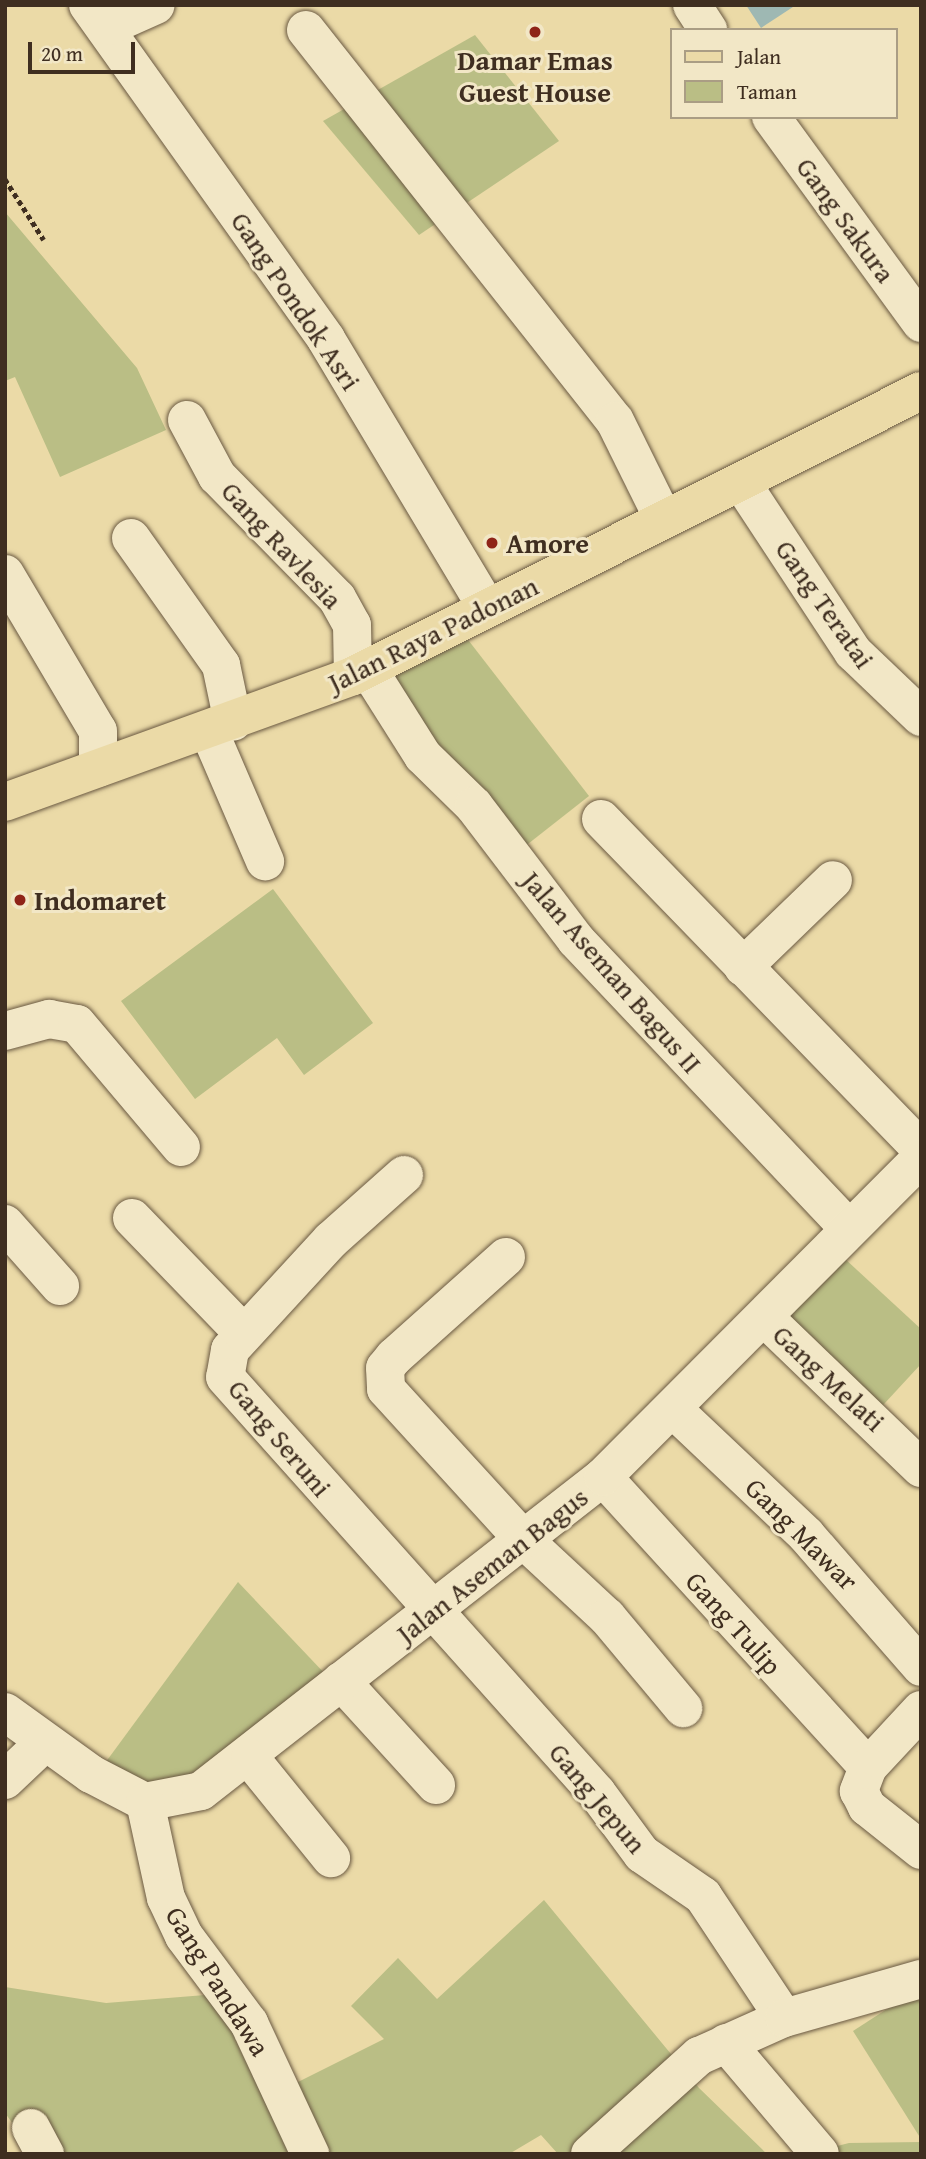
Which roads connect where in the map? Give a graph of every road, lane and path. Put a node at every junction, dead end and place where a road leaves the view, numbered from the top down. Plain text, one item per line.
1 (156, 5) edge
2 (692, 5) edge
3 (99, 16) edge
4 (707, 28) edge
5 (306, 30) dead end
6 (772, 119) edge
7 (5, 179) edge
8 (44, 240) dead end
9 (921, 323) edge
10 (921, 391) edge
11 (187, 421) dead end
12 (741, 482) junction
13 (664, 520) junction
14 (131, 538) dead end
15 (5, 574) edge
16 (487, 608) junction
17 (360, 673) junction
18 (921, 717) edge
19 (221, 727) junction
20 (98, 768) junction
21 (5, 802) edge
22 (601, 819) dead end
23 (265, 862) dead end
24 (833, 880) dead end
25 (743, 967) junction
26 (5, 1031) edge
27 (181, 1147) dead end
28 (916, 1170) edge
29 (404, 1175) dead end
30 (132, 1218) dead end
31 (5, 1224) edge
32 (848, 1228) junction
33 (506, 1257) dead end
34 (60, 1286) dead end
35 (766, 1320) junction
36 (244, 1334) junction
37 (674, 1410) junction
38 (921, 1468) edge
39 (603, 1477) junction
40 (524, 1540) junction
41 (431, 1611) junction
42 (921, 1667) edge
43 (341, 1681) junction
44 (682, 1707) dead end
45 (921, 1710) edge
46 (5, 1712) edge
47 (45, 1742) junction
48 (250, 1758) junction
49 (868, 1767) junction
50 (5, 1780) edge
51 (436, 1785) dead end
52 (145, 1802) junction
53 (921, 1850) edge
54 (331, 1858) dead end
55 (921, 1979) edge
56 (784, 2018) junction
57 (726, 2043) junction
58 (310, 2154) edge
59 (590, 2154) edge
60 (820, 2154) edge

1 - 3 street
2 - 4 street
3 - 16 street, Gang Pondok Asri
5 - 13 street
6 - 9 street, Gang Sakura
7 - 8 path
10 - 12 main road, Jalan Raya Padonan
11 - 17 street, Gang Ravlesia
12 - 13 main road, Jalan Raya Padonan
12 - 18 street, Gang Teratai
13 - 16 main road, Jalan Raya Padonan
14 - 19 street
15 - 20 street
16 - 17 main road, Jalan Raya Padonan
17 - 19 main road, Jalan Raya Padonan
17 - 32 street, Jalan Aseman Bagus II
19 - 20 main road, Jalan Raya Padonan
19 - 23 street
20 - 21 main road, Jalan Raya Padonan
22 - 25 street
24 - 25 street
25 - 28 street
26 - 27 street
28 - 32 street, Jalan Aseman Bagus
29 - 36 street, Gang Seruni
30 - 36 street
31 - 34 street
32 - 35 street, Jalan Aseman Bagus
33 - 40 street
35 - 37 street, Jalan Aseman Bagus
35 - 38 street, Gang Melati
36 - 41 street, Gang Seruni
37 - 39 street, Jalan Aseman Bagus
37 - 42 street, Gang Mawar
39 - 40 street, Jalan Aseman Bagus
39 - 49 street, Gang Tulip
40 - 41 street, Jalan Aseman Bagus
40 - 44 street
41 - 43 street, Jalan Aseman Bagus
41 - 56 street, Gang Jepun
43 - 48 street, Jalan Aseman Bagus
43 - 51 street
45 - 49 street
46 - 47 street
47 - 50 street
47 - 52 street
48 - 52 street, Jalan Aseman Bagus
48 - 54 street
49 - 53 street
52 - 58 street, Gang Pandawa
55 - 56 street
56 - 57 street
57 - 59 street
57 - 60 street

